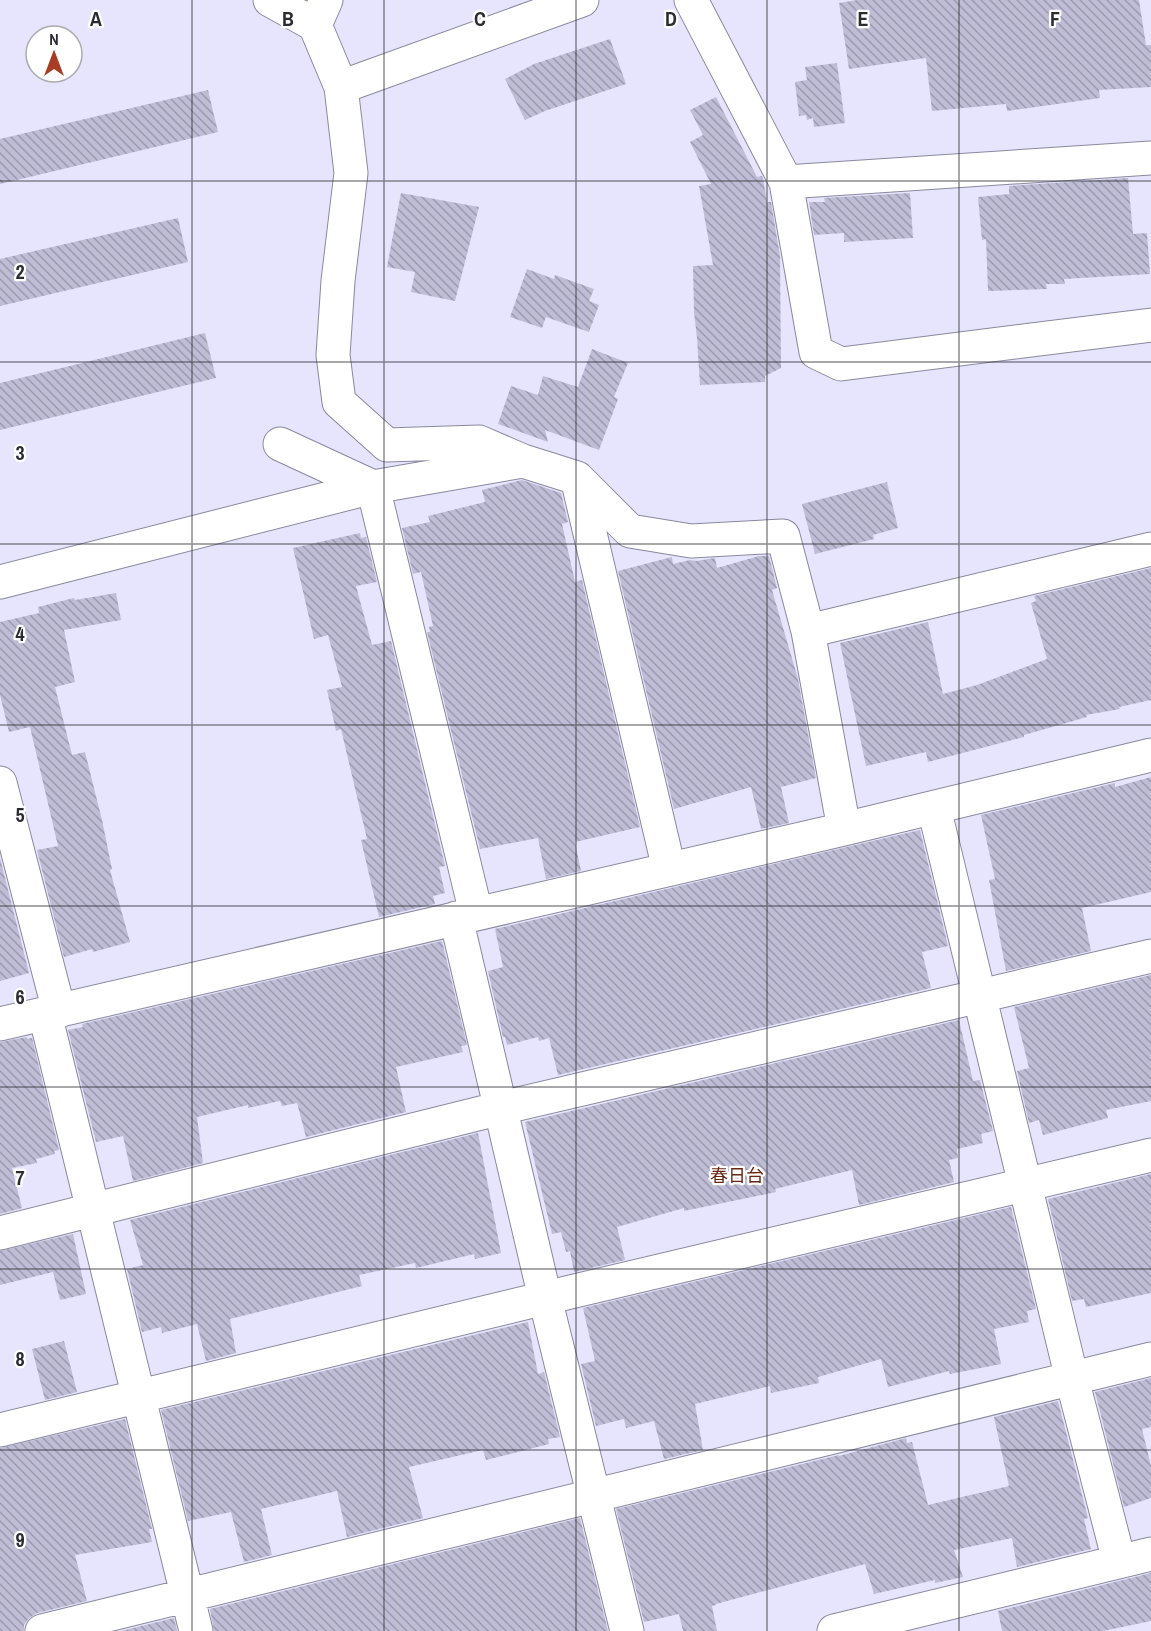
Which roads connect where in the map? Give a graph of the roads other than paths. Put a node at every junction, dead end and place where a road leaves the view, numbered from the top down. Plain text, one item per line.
1 (270, 0) edge
2 (582, 0) edge
3 (691, 0) edge
4 (320, 13) edge
5 (341, 87) junction
6 (1149, 167) edge
7 (786, 183) junction
8 (1151, 325) edge
9 (280, 444) dead end
10 (523, 462) junction
11 (577, 478) junction
12 (373, 488) junction
13 (1151, 549) edge
14 (0, 582) edge
15 (808, 631) junction
16 (1151, 755) edge
17 (0, 783) edge
18 (934, 808) junction
19 (844, 830) junction
20 (669, 869) junction
21 (466, 915) junction
22 (1151, 956) edge
23 (979, 997) junction
24 (52, 1012) junction
25 (0, 1024) edge
26 (501, 1108) junction
27 (1151, 1155) edge
28 (1027, 1186) junction
29 (92, 1211) junction
30 (0, 1233) edge
31 (545, 1298) junction
32 (1151, 1359) edge
33 (1072, 1379) junction
34 (138, 1395) junction
35 (0, 1430) edge
36 (594, 1496) junction
37 (1151, 1554) edge
38 (1119, 1561) junction
39 (187, 1595) junction
40 (42, 1631) edge
41 (196, 1631) edge
42 (627, 1631) edge
43 (834, 1631) edge

1 - 4 street
2 - 5 street
3 - 7 street
4 - 5 street
5 - 10 street
6 - 7 street
7 - 8 street
9 - 12 street
10 - 11 street
10 - 12 street
11 - 15 street
11 - 20 street
12 - 14 street
12 - 21 street
13 - 15 street
15 - 19 street
16 - 18 street
17 - 24 street
18 - 19 street
18 - 23 street
19 - 20 street
20 - 21 street
21 - 24 street
21 - 26 street
22 - 23 street
23 - 26 street
23 - 28 street
24 - 25 street
24 - 29 street
26 - 29 street
26 - 31 street
27 - 28 street
28 - 31 street
28 - 33 street
29 - 30 street
29 - 34 street
31 - 34 street
31 - 36 street
32 - 33 street
33 - 36 street
33 - 38 street
34 - 35 street
34 - 39 street
36 - 39 street
36 - 42 street
37 - 38 street
38 - 43 street
39 - 40 street
39 - 41 street

